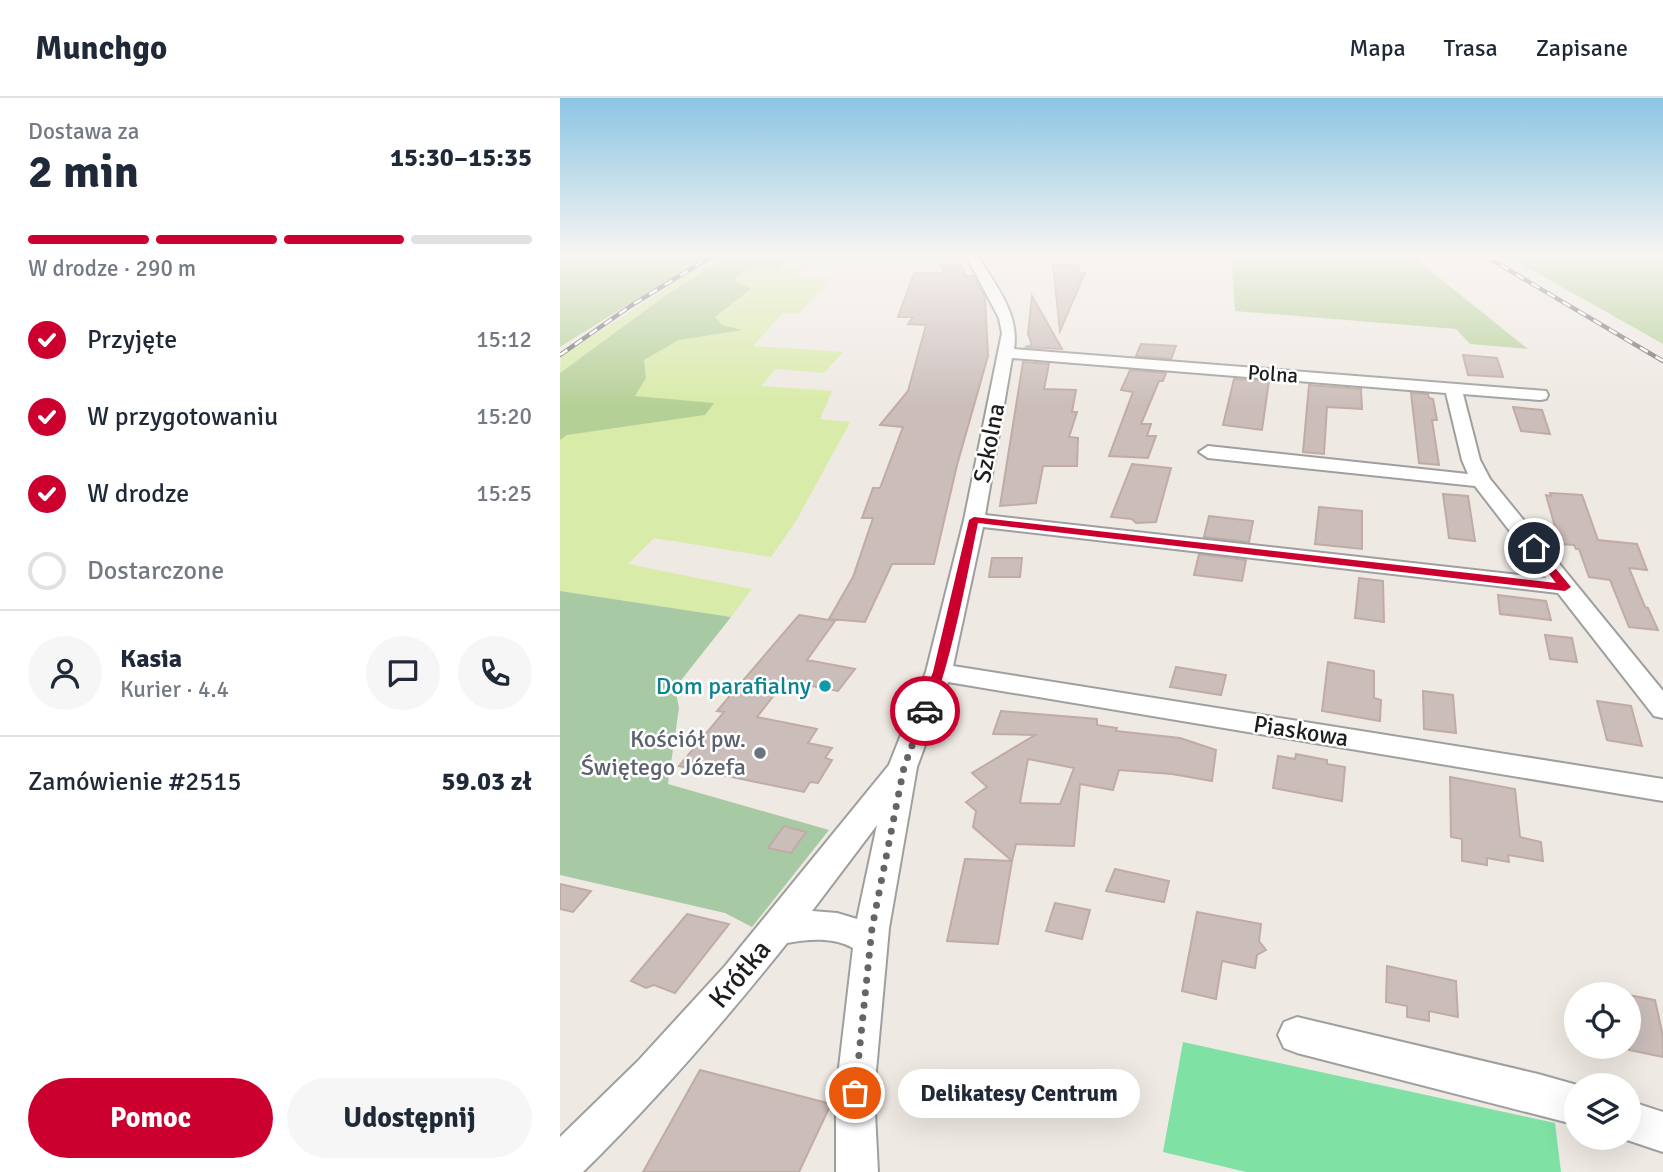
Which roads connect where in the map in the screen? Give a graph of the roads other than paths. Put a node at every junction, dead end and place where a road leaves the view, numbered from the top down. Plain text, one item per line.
1 (999, 306) edge
2 (1006, 353) junction
3 (1453, 388) junction
4 (1540, 395) dead end
5 (1208, 452) dead end
6 (1481, 481) junction
7 (974, 520) junction
8 (1565, 587) junction
9 (939, 672) junction
10 (1663, 709) edge
11 (904, 767) junction
12 (1663, 790) edge
13 (777, 930) junction
14 (871, 941) junction
15 (1297, 1035) dead end
16 (1564, 1101) edge
17 (1641, 1125) edge
18 (1663, 1132) edge
19 (560, 1166) edge
20 (857, 1172) edge

1 - 2 street, Szkolna
2 - 3 street, Polna
2 - 7 street, Szkolna
3 - 4 street, Polna
3 - 6 street
5 - 6 street
6 - 8 street
7 - 8 street
7 - 9 street, Szkolna
8 - 10 street
9 - 11 street, Szkolna
9 - 12 street, Piaskowa
11 - 13 street, Krótka
11 - 14 street, Szkolna
13 - 14 street
13 - 19 street, Krótka
14 - 20 street, Szkolna
15 - 16 street
17 - 18 street

